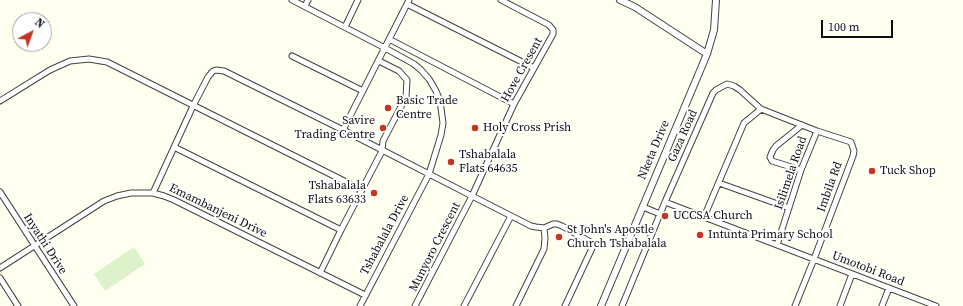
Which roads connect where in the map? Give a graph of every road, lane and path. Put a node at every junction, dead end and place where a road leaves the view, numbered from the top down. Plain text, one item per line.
1 (292, 0) edge
2 (308, 0) edge
3 (358, 0) edge
4 (502, 0) edge
5 (620, 0) edge
6 (716, 0) edge
7 (408, 2) edge
8 (305, 6) junction
9 (345, 27) junction
10 (389, 39) junction
11 (385, 48) junction
12 (706, 54) junction
13 (292, 56) dead end
14 (379, 61) junction
15 (534, 68) junction
16 (363, 91) junction
17 (0, 101) edge
18 (514, 104) junction
19 (193, 106) junction
20 (762, 109) junction
21 (802, 125) junction
22 (343, 130) junction
23 (816, 131) junction
24 (174, 147) junction
25 (382, 151) junction
26 (801, 170) junction
27 (429, 174) junction
28 (718, 183) junction
29 (362, 190) junction
30 (0, 192) edge
31 (153, 193) junction
32 (472, 196) junction
33 (665, 202) junction
34 (643, 207) junction
35 (789, 208) junction
36 (660, 214) junction
37 (511, 216) junction
38 (704, 217) junction
39 (544, 228) junction
40 (341, 230) junction
41 (34, 245) junction
42 (777, 245) junction
43 (814, 259) junction
44 (0, 268) edge
45 (320, 273) junction
46 (852, 274) junction
47 (0, 278) edge
48 (889, 288) junction
49 (365, 295) junction
50 (18, 306) edge
51 (74, 306) edge
52 (360, 306) edge
53 (415, 306) edge
54 (464, 306) edge
55 (516, 306) edge
56 (564, 306) edge
57 (601, 306) edge
58 (622, 306) edge
59 (795, 306) edge
60 (840, 306) edge
61 (882, 306) edge
62 (936, 306) edge

1 - 8 street, Tshabalala Drive
2 - 8 street
3 - 9 street
4 - 15 street, Hove Cresent
5 - 12 street
6 - 12 street, Nketa Drive
7 - 10 street
7 - 15 street
8 - 9 street, Tshabalala Drive
9 - 11 street, Tshabalala Drive
10 - 11 street
10 - 18 street
11 - 14 street
11 - 27 street, Tshabalala Drive
12 - 34 street, Nketa Drive
13 - 16 street
14 - 16 street
14 - 25 street
15 - 18 street, Hove Cresent
16 - 22 street
17 - 19 street
18 - 32 street, Hove Cresent
19 - 22 street
19 - 24 street
19 - 29 street
20 - 21 street
20 - 28 street
20 - 33 street, Gaza Road
21 - 23 street
21 - 26 street
22 - 25 street
23 - 26 street, Isilimela Road
23 - 43 street, Imbila Rd
24 - 31 street
24 - 40 street
25 - 27 street
25 - 29 street
26 - 35 street, Isilimela Road
27 - 32 street
27 - 49 street, Tshabalala Drive
28 - 35 street
28 - 38 street
29 - 40 street
30 - 41 street, Inyathi Drive
31 - 41 street, Emambanjeni Drive
31 - 45 street, Emambanjeni Drive
32 - 37 street
32 - 53 street, Munyoro Crescent
33 - 36 street
33 - 38 street, Umotobi Road
34 - 36 street
34 - 57 street, Nketa Drive
35 - 42 street, Isilimela Road
36 - 58 street
37 - 39 street
37 - 54 street
38 - 42 street, Umotobi Road
39 - 55 street
39 - 56 street
40 - 45 street
41 - 44 street, Emambanjeni Drive
41 - 51 street, Inyathi Drive
42 - 43 street, Umotobi Road
43 - 46 street, Umotobi Road
43 - 59 street, Imbila Rd
45 - 49 street, Emambanjeni Drive
46 - 48 street, Umotobi Road
46 - 60 street
47 - 50 street
48 - 61 street
48 - 62 street, Umotobi Road
49 - 52 street, Tshabalala Drive

